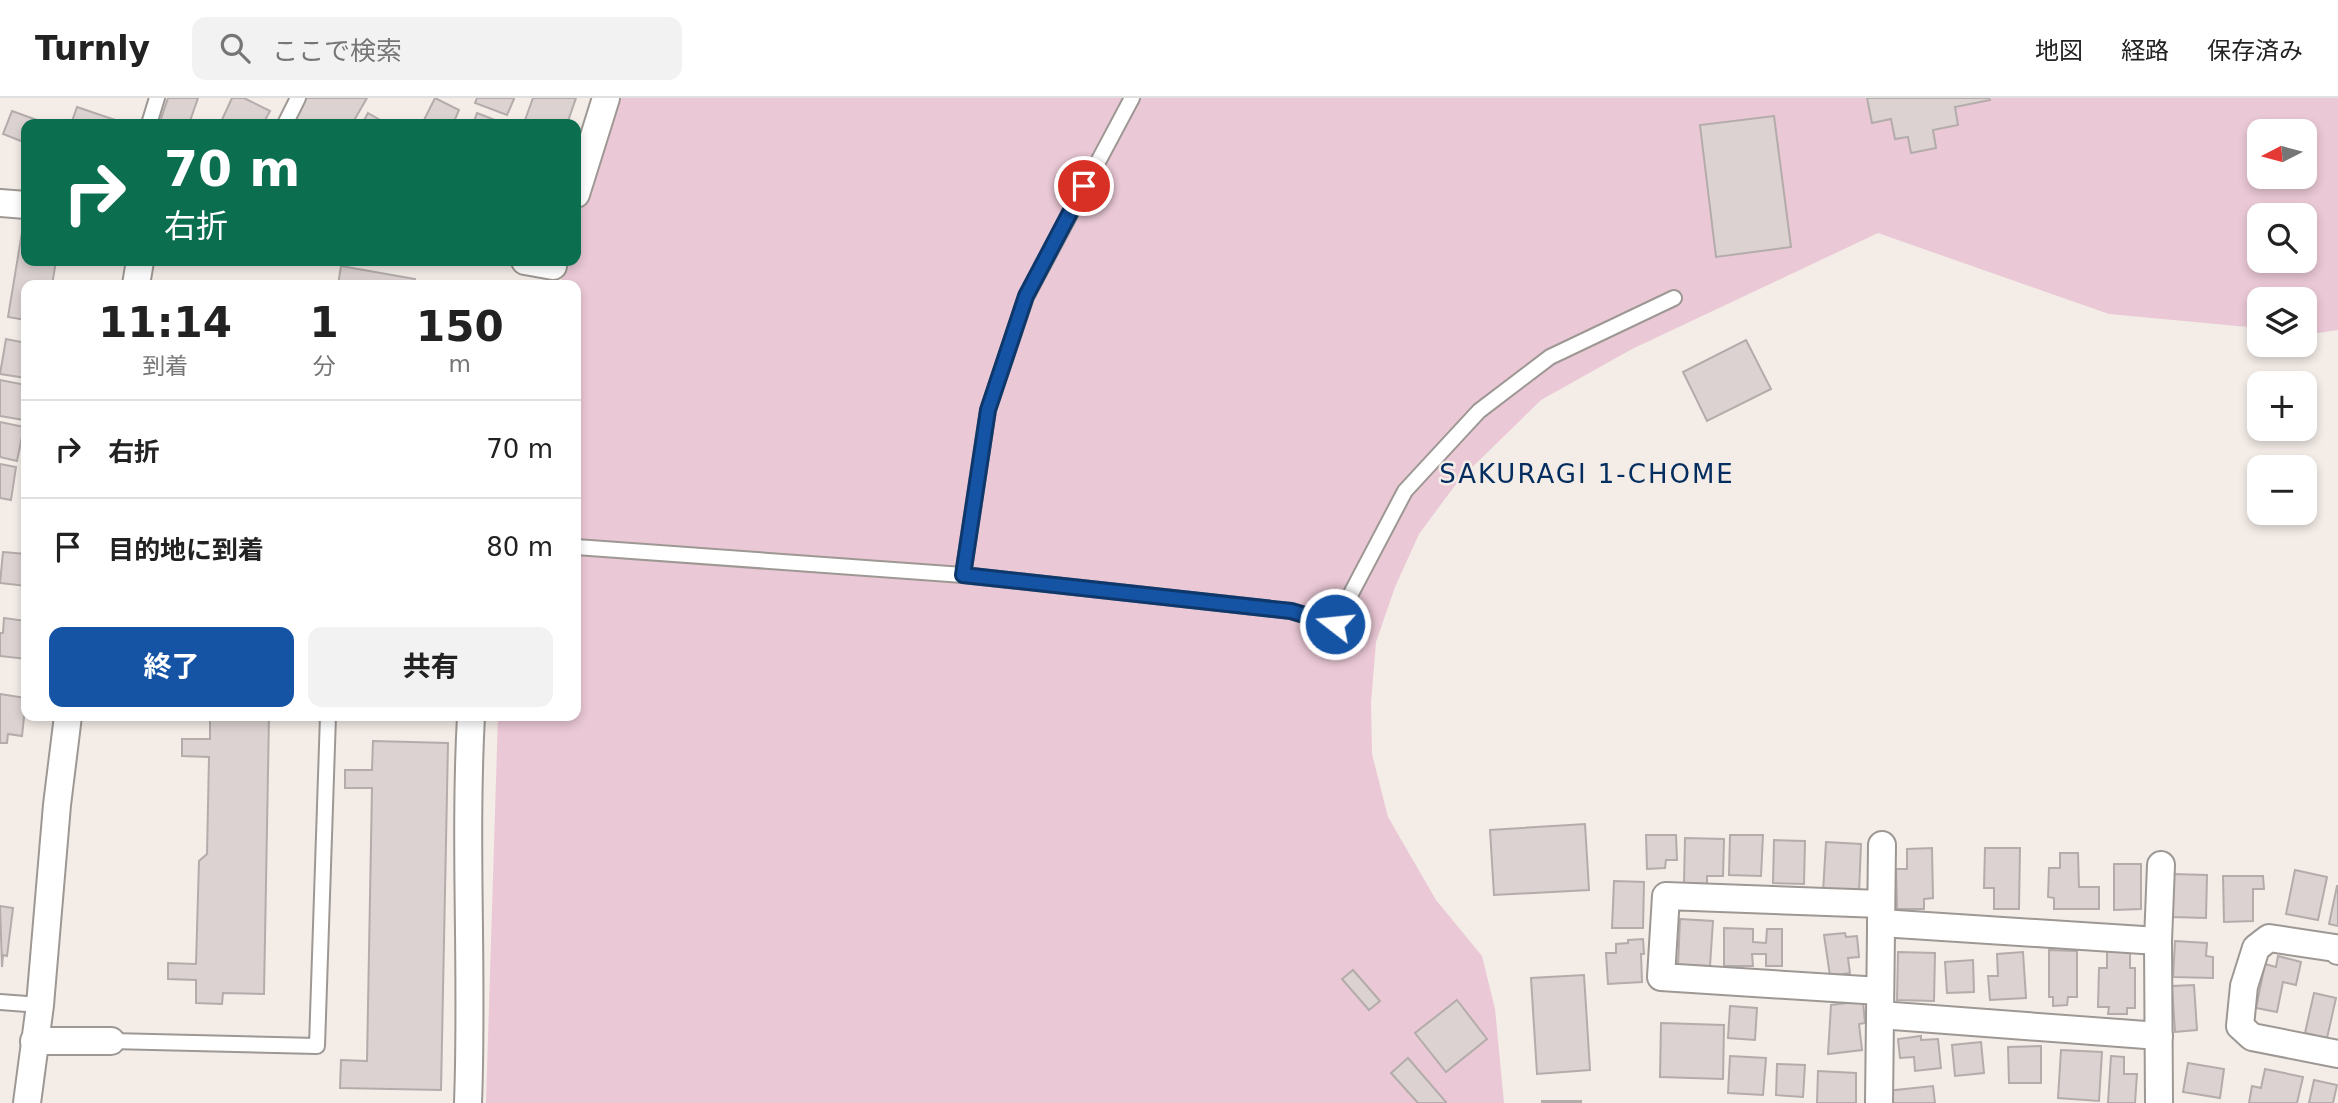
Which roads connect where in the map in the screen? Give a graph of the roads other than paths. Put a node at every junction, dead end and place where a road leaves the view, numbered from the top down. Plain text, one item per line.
1 (157, 98) edge
2 (298, 98) edge
3 (606, 98) edge
4 (1132, 98) edge
5 (151, 119) edge
6 (288, 119) edge
7 (581, 178) edge
8 (0, 203) edge
9 (21, 205) edge
10 (1674, 298) dead end
11 (581, 547) edge
12 (963, 575) junction
13 (67, 721) edge
14 (328, 721) edge
15 (471, 721) edge
16 (1882, 845) dead end
17 (2161, 865) dead end
18 (1881, 913) junction
19 (2158, 941) junction
20 (2338, 951) edge
21 (0, 1002) edge
22 (1880, 1003) junction
23 (40, 1005) junction
24 (2159, 1036) junction
25 (34, 1041) junction
26 (111, 1041) joint
27 (2338, 1054) edge
28 (27, 1103) edge
29 (468, 1103) edge
30 (1879, 1103) edge
31 (2160, 1103) edge

1 - 5 lane
2 - 6 lane
3 - 7 street
4 - 12 lane
8 - 9 street
10 - 12 lane
11 - 12 lane
13 - 23 street
14 - 26 lane
15 - 29 street
16 - 18 street
17 - 19 street
18 - 19 street
18 - 22 street
18 - 22 street
19 - 24 street
20 - 27 street
21 - 23 lane
22 - 24 street
22 - 30 street
23 - 25 street
24 - 31 street
25 - 26 street
25 - 28 street

